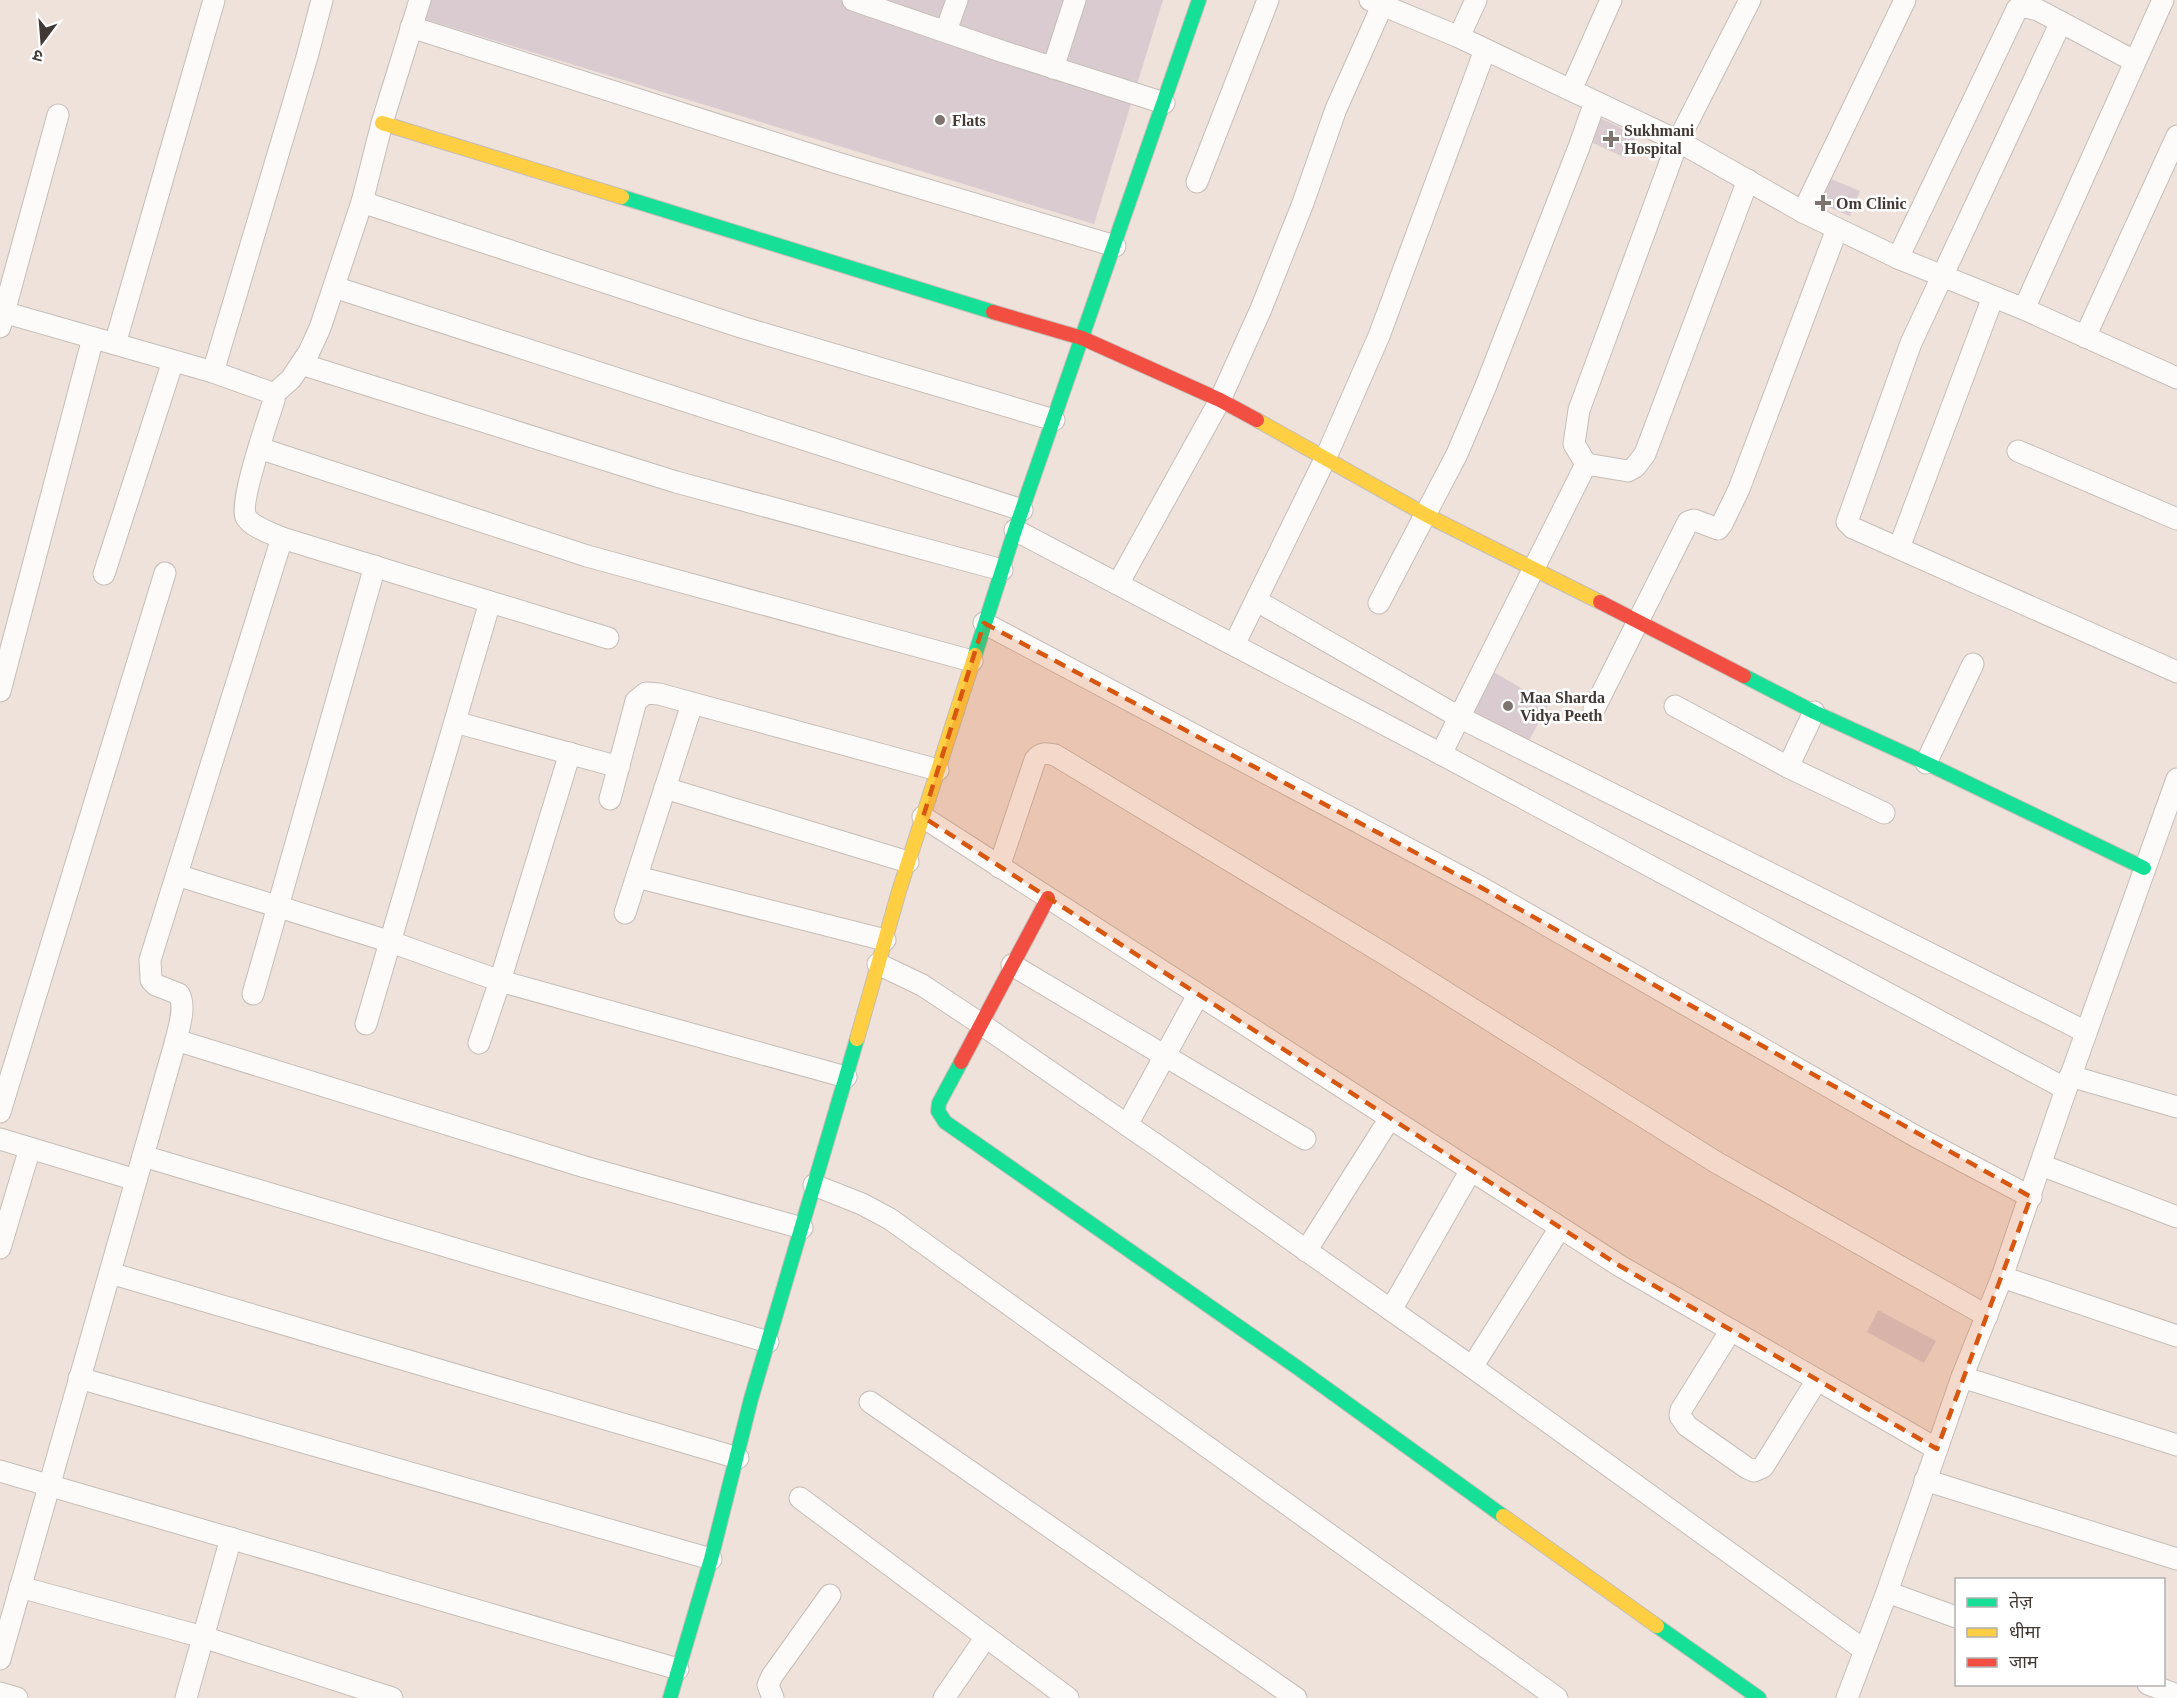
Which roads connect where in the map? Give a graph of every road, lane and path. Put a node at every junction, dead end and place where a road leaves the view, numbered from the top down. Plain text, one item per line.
1 (214, 0) edge
2 (322, 0) edge
3 (420, 0) edge
4 (853, 0) edge
5 (957, 0) edge
6 (1075, 0) edge
7 (1199, 0) edge
8 (1268, 0) edge
9 (1476, 0) edge
10 (1611, 0) edge
11 (1750, 0) edge
12 (1905, 0) edge
13 (2163, 0) edge
14 (1376, 3) edge
15 (2061, 22) junction
16 (411, 27) junction
17 (946, 31) junction
18 (1459, 37) junction
19 (1485, 50) junction
20 (2134, 61) junction
21 (1053, 68) junction
22 (1571, 90) junction
23 (1595, 102) junction
24 (1164, 103) junction
25 (58, 115) dead end
26 (382, 123) junction
27 (2177, 136) edge
28 (1678, 141) junction
29 (1748, 180) junction
30 (1197, 182) dead end
31 (362, 202) junction
32 (1803, 212) junction
33 (1837, 229) junction
34 (1115, 246) junction
35 (1898, 258) junction
36 (1941, 276) junction
37 (334, 287) junction
38 (1993, 297) junction
39 (2024, 309) junction
40 (1, 317) edge
41 (2085, 337) junction
42 (93, 338) junction
43 (1082, 338) junction
44 (115, 344) junction
45 (173, 361) junction
46 (301, 364) junction
47 (213, 372) junction
48 (2177, 378) edge
49 (273, 395) junction
50 (1220, 400) junction
51 (1054, 420) junction
52 (260, 448) junction
53 (2018, 451) dead end
54 (1326, 457) junction
55 (1586, 464) junction
56 (1022, 510) junction
57 (1426, 515) junction
58 (2177, 519) edge
59 (1015, 530) junction
60 (282, 538) junction
61 (1899, 548) junction
62 (375, 566) junction
63 (1533, 567) junction
64 (1002, 570) junction
65 (165, 573) dead end
66 (104, 574) dead end
67 (1118, 584) junction
68 (1257, 601) junction
69 (490, 602) junction
70 (1379, 603) dead end
71 (1640, 621) junction
72 (984, 623) junction
73 (608, 638) dead end
74 (1234, 645) junction
75 (972, 661) junction
76 (1973, 664) dead end
77 (2177, 672) edge
78 (0, 691) edge
79 (692, 704) junction
80 (1674, 706) dead end
81 (1594, 710) dead end
82 (1814, 712) junction
83 (1460, 717) junction
84 (455, 722) junction
85 (570, 753) junction
86 (1442, 754) junction
87 (1926, 763) junction
88 (619, 767) junction
89 (1788, 767) junction
90 (938, 770) junction
91 (2177, 779) edge
92 (665, 788) junction
93 (610, 799) dead end
94 (1884, 813) dead end
95 (922, 817) junction
96 (908, 862) junction
97 (999, 867) junction
98 (2144, 868) junction
99 (177, 875) junction
100 (637, 877) junction
101 (1048, 898) junction
102 (278, 907) junction
103 (626, 913) dead end
104 (885, 940) junction
105 (391, 942) junction
106 (878, 964) junction
107 (1012, 965) junction
108 (500, 981) junction
109 (253, 994) dead end
110 (1198, 995) junction
111 (366, 1024) dead end
112 (981, 1024) junction
113 (2086, 1032) junction
114 (176, 1040) junction
115 (479, 1043) dead end
116 (1166, 1057) junction
117 (846, 1077) junction
118 (2068, 1082) junction
119 (2177, 1107) edge
120 (0, 1112) edge
121 (1390, 1118) junction
122 (1127, 1125) junction
123 (0, 1138) edge
124 (1305, 1139) dead end
125 (30, 1148) junction
126 (143, 1156) junction
127 (2041, 1165) junction
128 (1471, 1170) junction
129 (136, 1180) junction
130 (814, 1185) junction
131 (2031, 1197) junction
132 (2177, 1217) edge
133 (802, 1228) junction
134 (1560, 1228) junction
135 (0, 1248) edge
136 (1306, 1251) junction
137 (110, 1273) junction
138 (2002, 1277) junction
139 (1391, 1310) junction
140 (1987, 1316) junction
141 (1731, 1330) junction
142 (2177, 1336) edge
143 (768, 1342) junction
144 (1472, 1367) junction
145 (1962, 1377) junction
146 (79, 1378) junction
147 (1817, 1380) junction
148 (870, 1402) dead end
149 (2177, 1445) edge
150 (1937, 1449) junction
151 (738, 1458) junction
152 (0, 1471) edge
153 (1925, 1480) junction
154 (49, 1485) junction
155 (800, 1498) dead end
156 (231, 1538) junction
157 (711, 1559) junction
158 (2177, 1559) edge
159 (20, 1587) junction
160 (1887, 1592) junction
161 (830, 1595) dead end
162 (1955, 1617) edge
163 (4, 1627) edge
164 (203, 1637) junction
165 (986, 1637) junction
166 (1864, 1650) junction
167 (0, 1659) edge
168 (678, 1669) junction
169 (2153, 1686) edge
170 (0, 1693) edge
171 (2177, 1695) edge
172 (1066, 1697) edge
173 (1851, 1697) edge
174 (17, 1698) edge
175 (186, 1698) edge
176 (392, 1698) edge
177 (669, 1698) edge
178 (773, 1698) edge
179 (944, 1698) edge
180 (1296, 1698) edge
181 (1557, 1698) edge
182 (1759, 1698) edge

1 - 44 street
2 - 47 street
3 - 16 street
4 - 17 street
5 - 17 street
6 - 21 street
7 - 24 street
8 - 30 street
9 - 18 street
10 - 22 street
11 - 28 street
12 - 32 street
13 - 20 street
14 - 18 street
14 - 50 street
15 - 20 street
15 - 35 street
15 - 36 street
16 - 26 street
16 - 34 street
17 - 21 street
18 - 19 street
19 - 22 street
19 - 54 street
20 - 39 street
21 - 24 street
22 - 23 street
23 - 28 street
23 - 57 street
24 - 34 street
25 - 40 street
26 - 31 street
26 - 43 street
27 - 41 street
28 - 29 street
28 - 55 street
29 - 32 street
29 - 55 street
31 - 37 street
31 - 51 street
32 - 33 street
33 - 35 street
33 - 71 street
34 - 43 street
35 - 36 street
36 - 38 street
36 - 61 street
37 - 46 street
37 - 56 street
38 - 39 street
38 - 61 street
39 - 41 street
40 - 42 street
41 - 48 street
42 - 44 street
42 - 78 street
43 - 50 street
43 - 51 street
44 - 45 street
45 - 47 street
45 - 66 street
46 - 49 street
46 - 64 street
47 - 49 street
49 - 52 street
50 - 54 street
50 - 67 street
51 - 56 street
52 - 60 street
52 - 75 street
53 - 58 street
54 - 57 street
54 - 68 street
55 - 63 street
56 - 59 street
57 - 63 street
57 - 70 street
59 - 64 street
59 - 67 street
60 - 62 street
60 - 99 street
61 - 77 street
62 - 69 street
62 - 102 street
63 - 71 street
63 - 83 street
64 - 72 street
65 - 120 street
67 - 74 street
68 - 74 street
68 - 83 street
69 - 73 street
69 - 84 street
71 - 81 street
71 - 82 street
72 - 75 street
72 - 131 street
74 - 86 street
75 - 90 street
76 - 87 street
79 - 88 street
79 - 90 street
79 - 92 street
80 - 89 street
82 - 87 street
82 - 89 street
83 - 86 street
83 - 113 street
84 - 85 street
84 - 105 street
85 - 88 street
85 - 108 street
86 - 118 street
87 - 98 street
88 - 93 street
89 - 94 street
90 - 95 street
91 - 98 street
92 - 96 street
92 - 100 street
95 - 96 street
95 - 97 street
96 - 104 street
97 - 101 street
97 - 140 street
98 - 113 street
99 - 102 street
99 - 114 street
100 - 103 street
100 - 104 street
101 - 107 street
101 - 110 street
102 - 105 street
102 - 109 street
104 - 106 street
105 - 108 street
105 - 111 street
106 - 112 street
106 - 117 street
107 - 112 street
107 - 116 street
108 - 115 street
108 - 117 street
110 - 116 street
110 - 121 street
112 - 122 street
112 - 182 street
113 - 118 street
114 - 126 street
114 - 133 street
116 - 122 street
116 - 124 street
117 - 130 street
118 - 119 street
118 - 127 street
121 - 128 street
121 - 136 street
122 - 136 street
123 - 125 street
125 - 129 street
125 - 135 street
126 - 129 street
126 - 143 street
127 - 131 street
127 - 132 street
128 - 134 street
128 - 139 street
129 - 137 street
130 - 133 street
130 - 181 street
131 - 138 street
133 - 143 street
134 - 141 street
134 - 144 street
136 - 139 street
137 - 146 street
137 - 151 street
138 - 140 street
138 - 142 street
139 - 144 street
140 - 145 street
141 - 147 street
141 - 147 street
143 - 151 street
144 - 166 street
145 - 149 street
145 - 150 street
146 - 154 street
146 - 157 street
147 - 150 street
148 - 180 street
150 - 153 street
151 - 157 street
152 - 154 street
153 - 158 street
153 - 160 street
154 - 156 street
154 - 159 street
155 - 165 street
156 - 164 street
156 - 168 street
157 - 168 street
159 - 163 street
159 - 164 street
160 - 162 street
160 - 166 street
161 - 178 street
163 - 167 street
164 - 175 street
164 - 176 street
165 - 172 street
165 - 179 street
166 - 173 street
168 - 177 street
169 - 171 street
170 - 174 street

